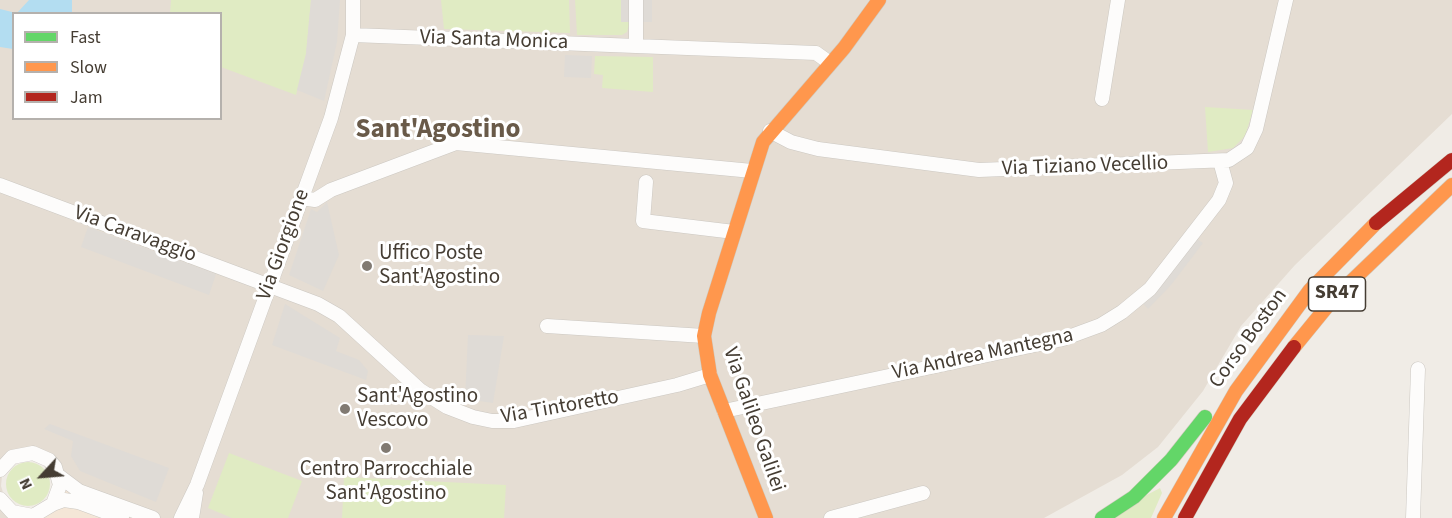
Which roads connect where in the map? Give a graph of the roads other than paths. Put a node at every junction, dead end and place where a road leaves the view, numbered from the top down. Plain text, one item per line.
1 (353, 0) edge
2 (636, 0) edge
3 (879, 0) edge
4 (1118, 0) edge
5 (1286, 0) edge
6 (353, 35) junction
7 (636, 46) junction
8 (830, 63) junction
9 (1102, 99) dead end
10 (770, 131) junction
11 (1452, 160) edge
12 (1220, 161) junction
13 (752, 171) junction
14 (646, 182) dead end
15 (0, 185) edge
16 (1452, 185) edge
17 (301, 198) junction
18 (734, 232) junction
19 (270, 284) junction
20 (1310, 290) junction
21 (547, 326) dead end
22 (704, 336) junction
23 (1418, 369) dead end
24 (710, 375) junction
25 (724, 411) junction
26 (6, 457) edge
27 (0, 470) edge
28 (59, 476) junction
29 (923, 493) dead end
30 (1, 501) edge
31 (53, 504) junction
32 (189, 516) edge
33 (32, 517) edge
34 (5, 518) edge
35 (122, 518) edge
36 (153, 518) edge
37 (168, 518) edge
38 (766, 518) edge
39 (831, 518) edge
40 (1102, 518) edge
41 (1164, 518) edge
42 (1185, 518) edge
43 (1413, 518) edge

1 - 6 street, Via Giorgione
2 - 7 street
3 - 8 main road, Via Galileo Galilei
4 - 9 street
5 - 12 street, Via Tiziano Vecellio
6 - 7 street, Via Santa Monica
6 - 17 street, Via Giorgione
7 - 8 street, Via Santa Monica
8 - 10 main road, Via Galileo Galilei
10 - 12 street, Via Tiziano Vecellio
10 - 13 main road, Via Galileo Galilei
11 - 20 main road, Corso Boston / SR47
12 - 25 street, Via Andrea Mantegna
13 - 17 street
13 - 18 main road, Via Galileo Galilei
14 - 18 street
15 - 19 street, Via Caravaggio
16 - 42 main road, Corso Boston / SR47
17 - 19 street, Via Giorgione
18 - 22 main road, Via Galileo Galilei
19 - 24 street, Via Tintoretto
19 - 32 street, Via Giorgione
20 - 40 main road, SR47
20 - 41 main road, Corso Boston / SR47
21 - 22 street
22 - 24 main road, Via Galileo Galilei
23 - 43 street
24 - 25 main road, Via Galileo Galilei
25 - 38 main road, Via Galileo Galilei
26 - 27 street
26 - 28 street
28 - 31 street
28 - 36 street
29 - 39 street
30 - 33 street
30 - 34 street
31 - 33 street
31 - 35 street
32 - 37 street, Via Giorgione

